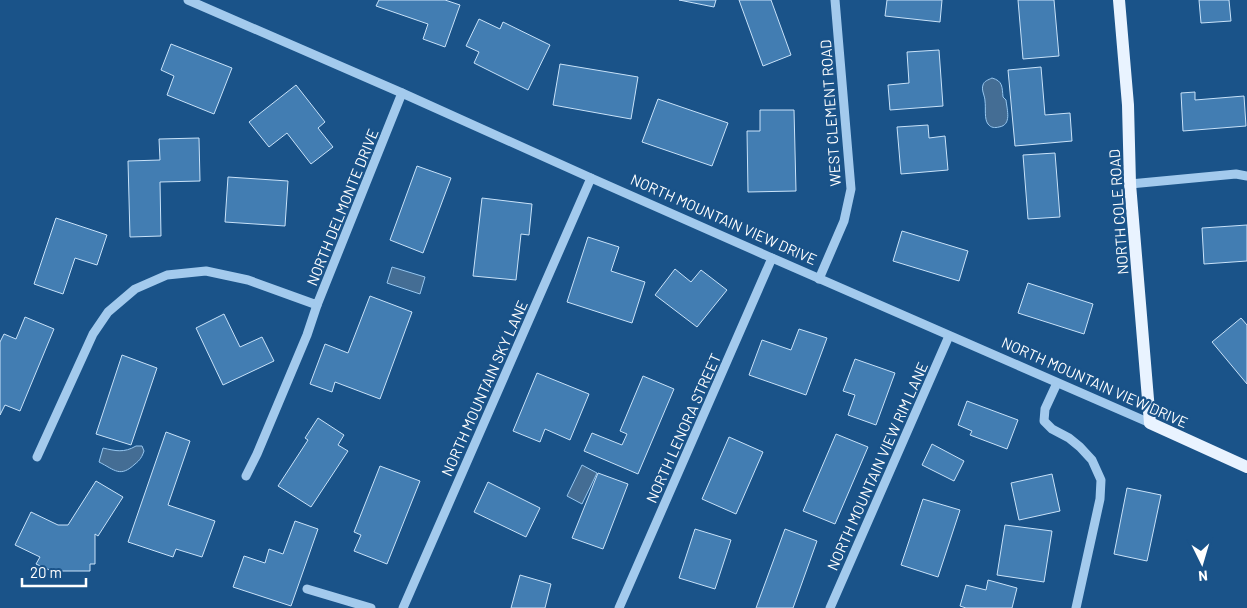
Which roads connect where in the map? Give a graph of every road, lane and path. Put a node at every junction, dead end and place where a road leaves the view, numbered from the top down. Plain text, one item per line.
1 (188, 0) edge
2 (835, 0) edge
3 (1119, 0) edge
4 (402, 93) junction
5 (1247, 176) edge
6 (591, 178) junction
7 (1130, 184) junction
8 (772, 258) junction
9 (819, 279) junction
10 (317, 305) junction
11 (949, 336) junction
12 (1057, 383) junction
13 (1150, 423) junction
14 (36, 457) dead end
15 (1247, 467) edge
16 (246, 476) dead end
17 (307, 589) dead end
18 (371, 608) edge
19 (403, 608) edge
20 (620, 608) edge
21 (830, 608) edge
22 (1076, 608) edge

1 - 4 street, NORTH MOUNTAIN VIEW DRIVE
2 - 9 street, WEST CLEMENT ROAD
3 - 7 main road, NORTH COLE ROAD
4 - 6 street, NORTH MOUNTAIN VIEW DRIVE
4 - 10 street, NORTH DELMONTE DRIVE
5 - 7 street
6 - 8 street, NORTH MOUNTAIN VIEW DRIVE
6 - 19 street, NORTH MOUNTAIN SKY LANE
7 - 13 main road, NORTH COLE ROAD
8 - 9 street, NORTH MOUNTAIN VIEW DRIVE
8 - 20 street, NORTH LENORA STREET
9 - 11 street, NORTH MOUNTAIN VIEW DRIVE
10 - 14 street, NORTH DELMONTE DRIVE
10 - 16 street
11 - 12 street, NORTH MOUNTAIN VIEW DRIVE
11 - 21 street, NORTH MOUNTAIN VIEW RIM LANE
12 - 13 street, NORTH MOUNTAIN VIEW DRIVE
12 - 22 street
13 - 15 main road, NORTH MOUNTAIN VIEW DRIVE
17 - 18 street

